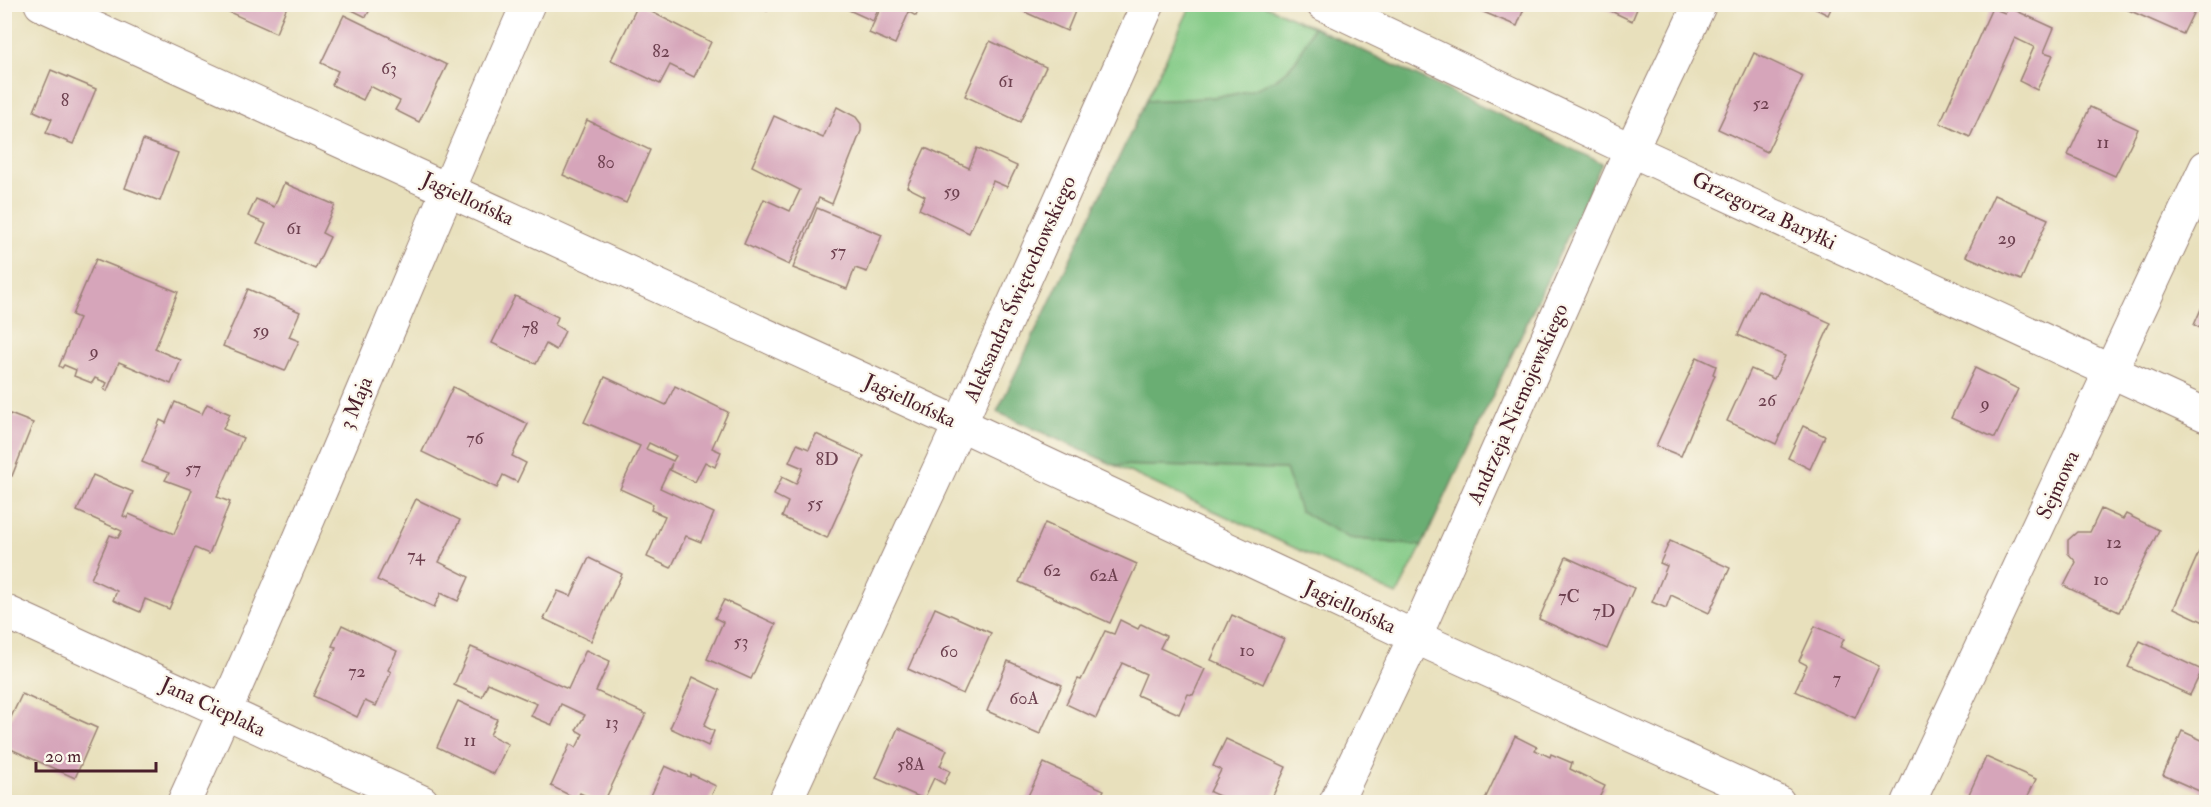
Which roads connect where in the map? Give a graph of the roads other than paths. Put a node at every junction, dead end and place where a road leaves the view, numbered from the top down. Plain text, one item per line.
1 (40, 4) edge
2 (528, 4) edge
3 (1148, 4) edge
4 (1323, 4) edge
5 (1700, 4) edge
6 (1631, 150) junction
7 (2206, 167) edge
8 (447, 189) junction
9 (2112, 372) junction
10 (2206, 415) edge
11 (960, 424) junction
12 (4, 611) edge
13 (1415, 637) junction
14 (225, 713) junction
15 (184, 802) edge
16 (422, 802) edge
17 (785, 802) edge
18 (1336, 802) edge
19 (1778, 802) edge
20 (1909, 802) edge

1 - 8 street, Jagiellońska
2 - 8 street, 3 Maja
3 - 11 street, Aleksandra Świętochowskiego
4 - 6 street, Grzegorza Baryłki
5 - 6 street, Andrzeja Niemojewskiego
6 - 9 street, Grzegorza Baryłki
6 - 13 street, Andrzeja Niemojewskiego
7 - 9 street, Sejmowa
8 - 11 street, Jagiellońska
8 - 14 street, 3 Maja
9 - 10 street, Grzegorza Baryłki
9 - 20 street, Sejmowa
11 - 13 street, Jagiellońska
11 - 17 street, Aleksandra Świętochowskiego
12 - 14 street, Jana Cieplaka
13 - 18 street, Andrzeja Niemojewskiego
13 - 19 street, Jagiellońska
14 - 15 street, 3 Maja
14 - 16 street, Jana Cieplaka

